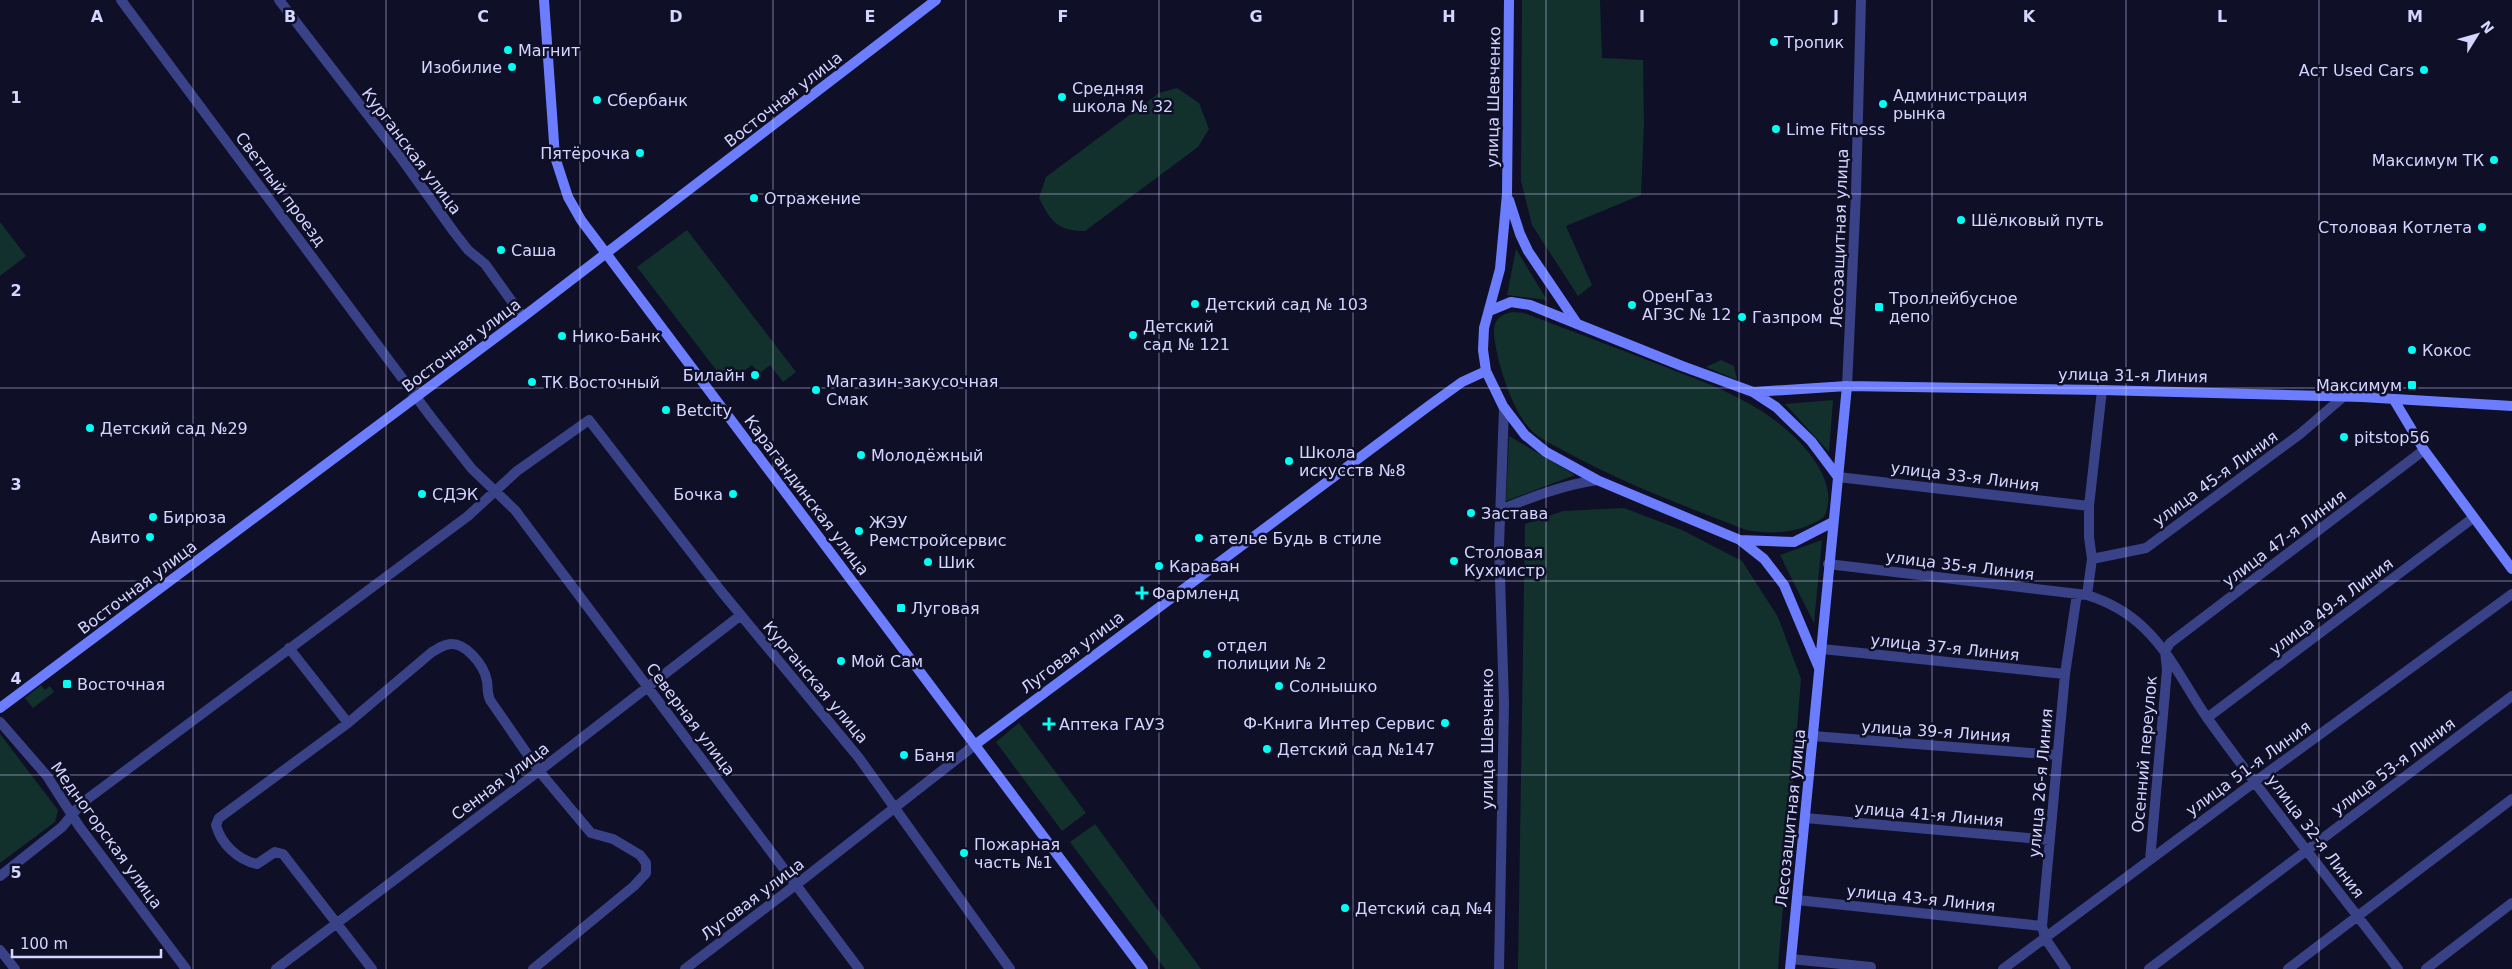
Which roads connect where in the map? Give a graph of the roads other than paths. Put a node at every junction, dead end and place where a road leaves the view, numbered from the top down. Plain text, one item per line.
1 (121, 0) edge
2 (279, 0) edge
3 (544, 0) edge
4 (936, 0) edge
5 (1509, 0) edge
6 (1862, 0) edge
7 (1507, 194) junction
8 (605, 254) junction
9 (1489, 311) junction
10 (523, 317) junction
11 (1576, 322) junction
12 (1486, 371) junction
13 (1847, 386) junction
14 (2102, 390) junction
15 (1753, 392) junction
16 (2343, 396) junction
17 (417, 397) junction
18 (2394, 400) junction
19 (2512, 406) edge
20 (1504, 408) junction
21 (2424, 450) junction
22 (1838, 477) junction
23 (1597, 480) junction
24 (494, 491) junction
25 (2089, 506) junction
26 (1500, 510) junction
27 (2473, 518) junction
28 (1833, 522) junction
29 (1740, 540) junction
30 (2092, 559) junction
31 (1828, 564) junction
32 (2512, 569) edge
33 (2512, 594) edge
34 (2082, 595) junction
35 (741, 615) junction
36 (289, 648) junction
37 (1822, 649) junction
38 (2165, 651) junction
39 (1820, 669) junction
40 (2065, 674) junction
41 (649, 687) junction
42 (2512, 696) edge
43 (0, 708) edge
44 (2207, 718) junction
45 (0, 722) edge
46 (348, 723) junction
47 (1813, 736) junction
48 (976, 744) junction
49 (2057, 755) junction
50 (539, 771) junction
51 (2256, 781) junction
52 (2512, 799) edge
53 (894, 808) junction
54 (72, 816) junction
55 (1805, 818) junction
56 (2050, 840) junction
57 (2307, 850) junction
58 (2150, 860) junction
59 (0, 876) edge
60 (796, 885) junction
61 (1797, 900) junction
62 (2512, 903) edge
63 (2358, 916) junction
64 (336, 923) junction
65 (2042, 926) junction
66 (2045, 938) junction
67 (0, 950) edge
68 (1791, 964) edge
69 (1872, 967) dead end
70 (15, 969) edge
71 (186, 969) edge
72 (276, 969) edge
73 (372, 969) edge
74 (533, 969) edge
75 (684, 969) edge
76 (859, 969) edge
77 (1010, 969) edge
78 (1143, 969) edge
79 (1499, 969) edge
80 (2003, 969) edge
81 (2066, 969) edge
82 (2149, 969) edge
83 (2288, 969) edge
84 (2398, 969) edge
85 (2426, 969) edge

1 - 17 street, Светлый проезд
2 - 10 street, Курганская улица
3 - 8 main road, Карагандинская улица
4 - 8 main road, Восточная улица
5 - 7 main road, улица Шевченко
6 - 13 street, Лесозащитная улица
7 - 9 main road, улица Шевченко
7 - 11 main road, улица Шевченко
8 - 10 main road, Восточная улица
8 - 48 main road, Карагандинская улица
9 - 11 main road
9 - 12 main road, улица Шевченко
10 - 17 main road, Восточная улица
11 - 15 main road
12 - 20 main road
12 - 48 main road, Луговая улица
13 - 14 main road, улица 31-я Линия
13 - 15 main road, улица 31-я Линия
13 - 22 main road, Лесозащитная улица
14 - 16 main road, улица 31-я Линия
14 - 25 street, улица 26-я Линия
15 - 22 main road
16 - 18 main road, улица 31-я Линия
16 - 30 street, улица 45-я Линия
17 - 24 street, Светлый проезд
17 - 43 main road, Восточная улица
18 - 19 main road, улица 31-я Линия
18 - 21 main road
20 - 23 main road
20 - 26 street, улица Шевченко
21 - 27 main road
21 - 38 street, улица 47-я Линия
22 - 25 street, улица 33-я Линия
22 - 28 main road, Лесозащитная улица
23 - 26 street
23 - 29 main road
24 - 35 street, Курганская улица
24 - 36 street
24 - 41 street, Северная улица
25 - 30 street, улица 26-я Линия
26 - 79 street, улица Шевченко
27 - 32 main road
27 - 44 street, улица 49-я Линия
28 - 29 main road
28 - 31 main road, Лесозащитная улица
29 - 39 main road, Лесозащитная улица
30 - 34 street, улица 26-я Линия
31 - 34 street, улица 35-я Линия
31 - 37 main road, Лесозащитная улица
33 - 51 street, улица 51-я Линия
34 - 38 street, улица 32-я Линия
34 - 40 street, улица 26-я Линия
35 - 41 street, Сенная улица
35 - 53 street, Курганская улица
36 - 46 street
36 - 54 street
37 - 39 main road, Лесозащитная улица
37 - 40 street, улица 37-я Линия
38 - 44 street, улица 32-я Линия
38 - 58 street, Осенний переулок
39 - 47 main road, Лесозащитная улица
40 - 49 street, улица 26-я Линия
41 - 50 street, Сенная улица
41 - 60 street, Северная улица
42 - 57 street, улица 53-я Линия
44 - 51 street, улица 32-я Линия
45 - 54 street, Медногорская улица
46 - 50 street
46 - 64 street
47 - 49 street, улица 39-я Линия
47 - 55 main road, Лесозащитная улица
48 - 53 street, Луговая улица
48 - 78 main road, Карагандинская улица
49 - 56 street, улица 26-я Линия
50 - 64 street, Сенная улица
50 - 74 street
51 - 57 street, улица 32-я Линия
51 - 58 street, улица 51-я Линия
52 - 63 street
53 - 60 street, Луговая улица
53 - 77 street, Курганская улица
54 - 59 street
54 - 71 street, Медногорская улица
55 - 56 street, улица 41-я Линия
55 - 61 main road, Лесозащитная улица
56 - 65 street, улица 26-я Линия
57 - 63 street, улица 32-я Линия
57 - 82 street, улица 53-я Линия
58 - 66 street, улица 51-я Линия
60 - 75 street, Луговая улица
60 - 76 street, Северная улица
61 - 65 street, улица 43-я Линия
61 - 68 main road, Лесозащитная улица
62 - 85 street
63 - 83 street
63 - 84 street, улица 32-я Линия
64 - 72 street, Сенная улица
64 - 73 street
65 - 66 street, улица 26-я Линия
66 - 80 street, улица 51-я Линия
66 - 81 street, улица 26-я Линия
67 - 70 street
68 - 69 street

